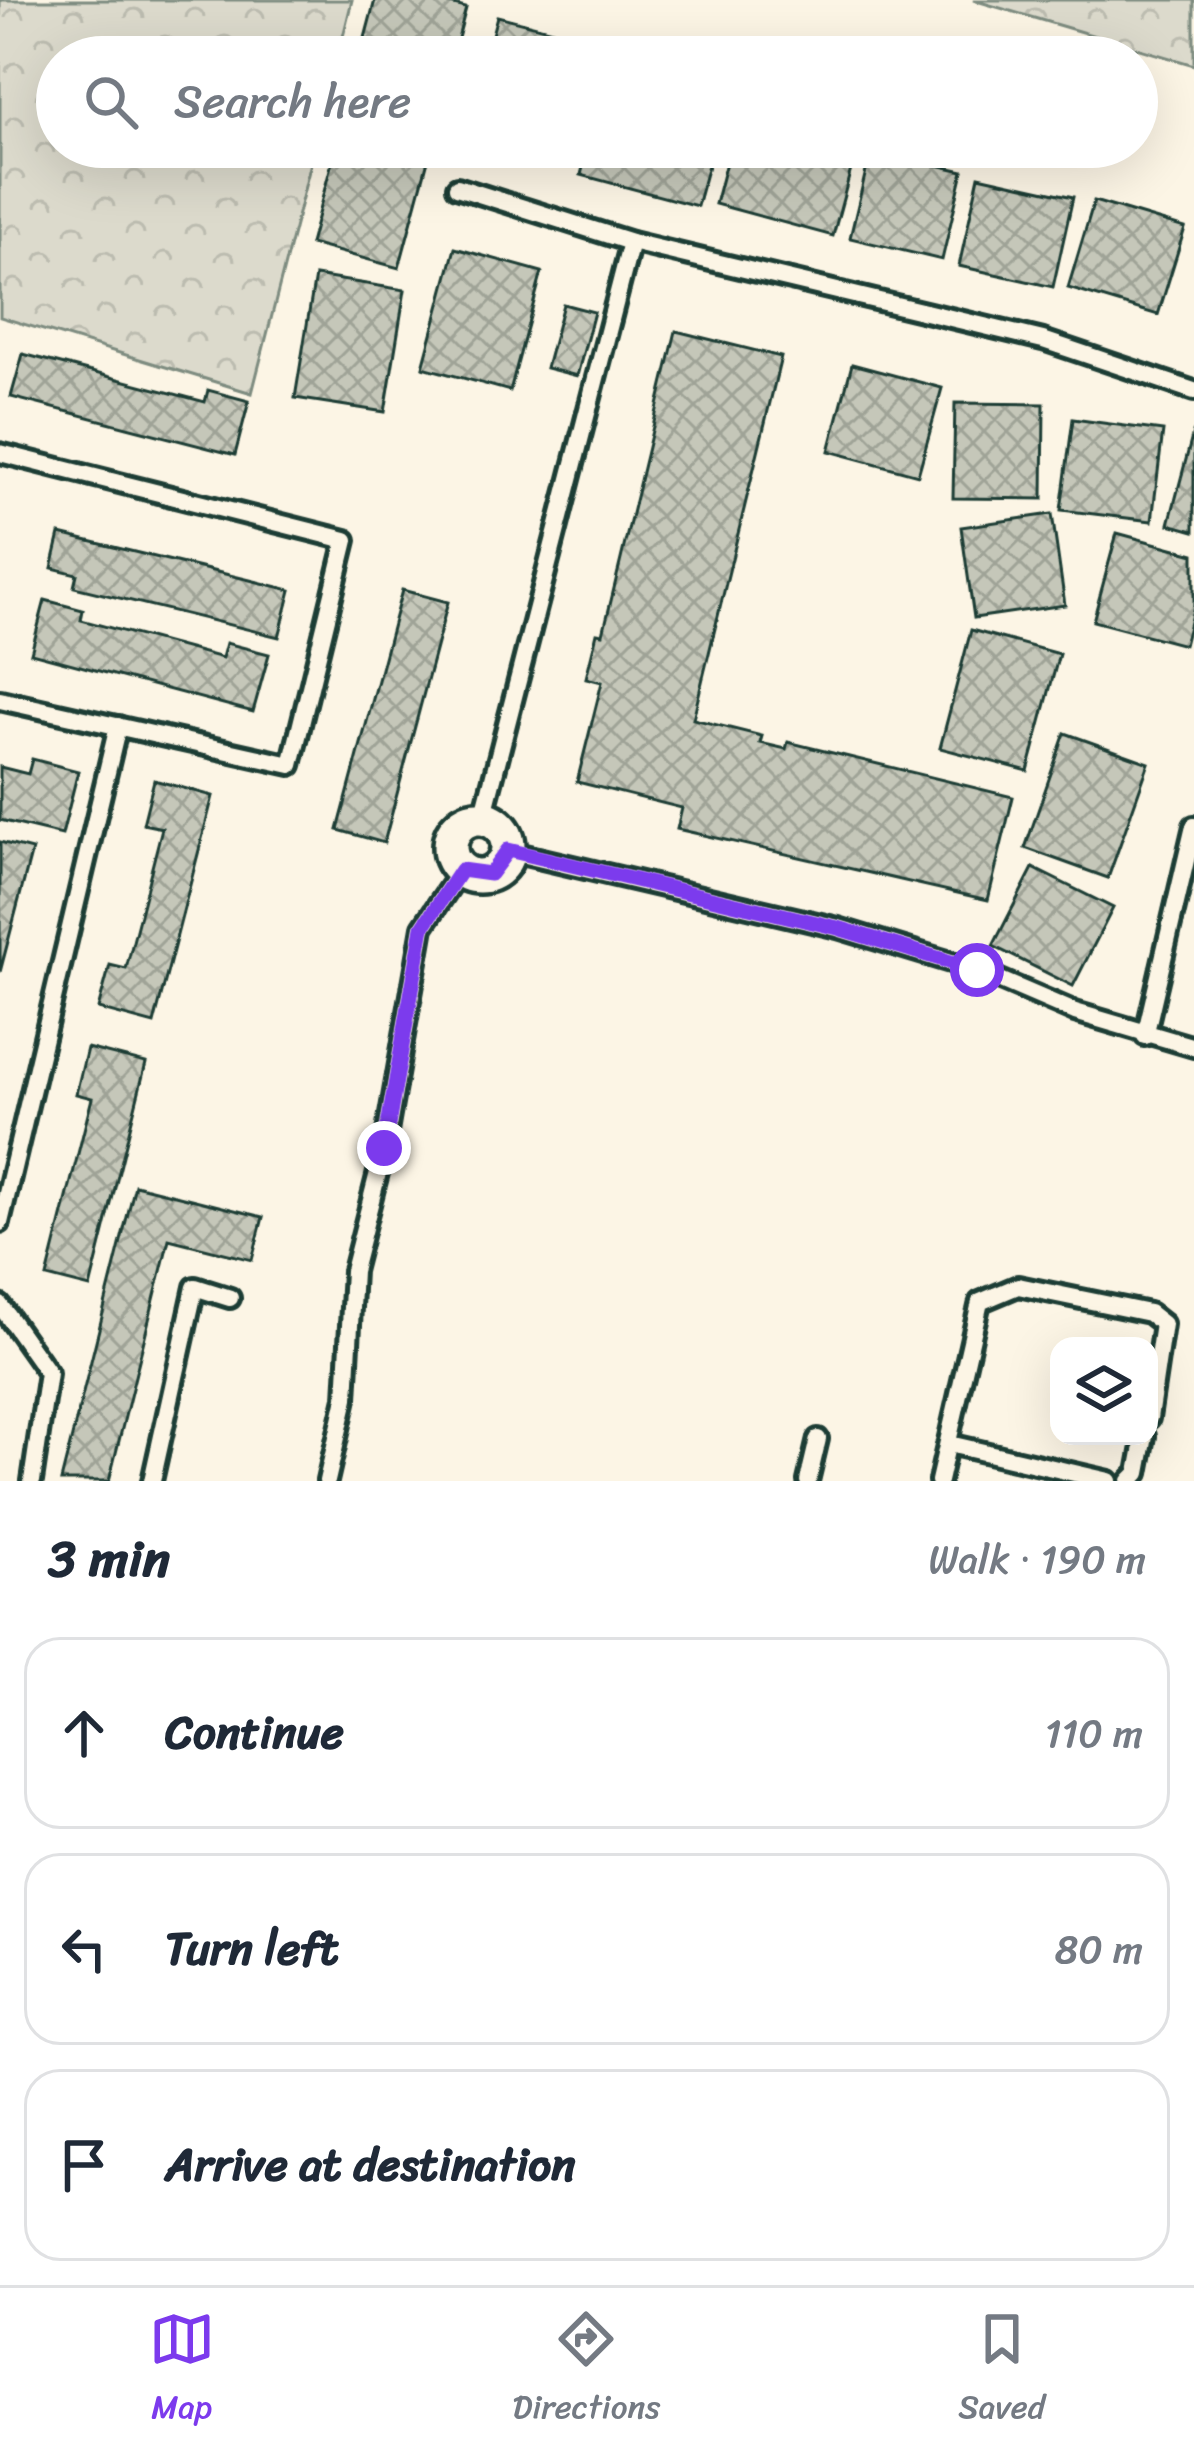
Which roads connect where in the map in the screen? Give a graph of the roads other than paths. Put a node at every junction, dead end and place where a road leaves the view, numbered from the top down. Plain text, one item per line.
1 (457, 187) dead end
2 (631, 242) junction
3 (1194, 391) edge
4 (0, 453) edge
5 (0, 700) edge
6 (118, 726) junction
7 (483, 818) junction
8 (1194, 826) edge
9 (508, 850) junction
10 (461, 870) junction
11 (1145, 1036) junction
12 (1194, 1047) edge
13 (0, 1220) edge
14 (230, 1298) dead end
15 (0, 1305) edge
16 (1158, 1358) edge
17 (818, 1439) dead end
18 (949, 1444) junction
19 (1143, 1445) edge
20 (32, 1481) edge
21 (152, 1481) edge
22 (327, 1481) edge
23 (808, 1481) edge
24 (939, 1481) edge
25 (1109, 1481) edge
26 (1130, 1481) edge

1 - 2 lane
2 - 3 lane
2 - 7 lane
4 - 6 lane
5 - 6 lane
6 - 13 lane
7 - 9 street
7 - 10 street
8 - 11 lane
9 - 10 street
9 - 11 lane
10 - 22 lane
11 - 12 lane
14 - 21 lane
15 - 20 lane
16 - 18 lane
17 - 23 lane
18 - 24 lane
18 - 25 lane
19 - 26 lane

